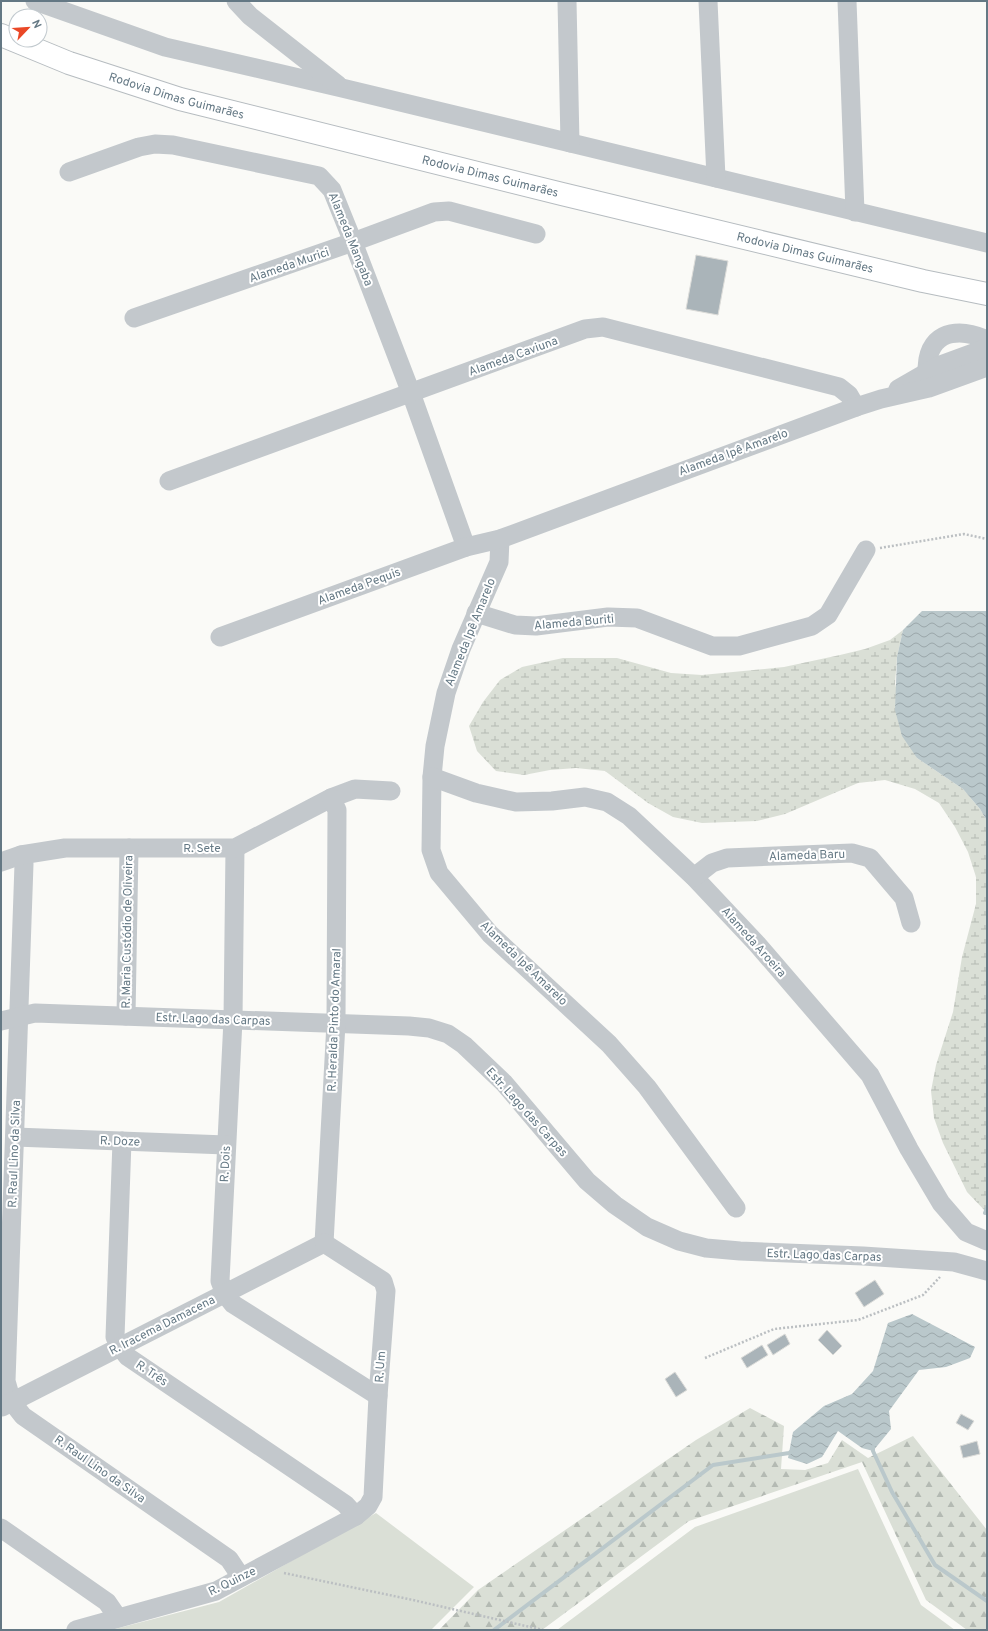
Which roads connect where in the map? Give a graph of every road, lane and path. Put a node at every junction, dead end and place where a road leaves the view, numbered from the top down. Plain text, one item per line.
1 (35, 1) edge
2 (236, 1) edge
3 (567, 1) edge
4 (708, 1) edge
5 (847, 1) edge
6 (1, 35) edge
7 (284, 42) junction
8 (276, 74) junction
9 (342, 88) junction
10 (570, 143) junction
11 (69, 172) dead end
12 (716, 178) junction
13 (855, 212) junction
14 (536, 234) dead end
15 (353, 242) junction
16 (987, 243) edge
17 (987, 294) edge
18 (134, 318) dead end
19 (987, 340) edge
20 (987, 348) edge
21 (987, 367) edge
22 (927, 381) junction
23 (411, 393) junction
24 (856, 407) junction
25 (169, 481) dead end
26 (987, 538) edge
27 (500, 540) junction
28 (466, 547) junction
29 (866, 550) joint
30 (476, 613) junction
31 (220, 637) dead end
32 (432, 777) junction
33 (391, 791) dead end
34 (331, 798) junction
35 (129, 848) junction
36 (235, 848) junction
37 (21, 855) junction
38 (1, 862) edge
39 (694, 876) junction
40 (911, 923) dead end
41 (19, 1016) junction
42 (126, 1016) junction
43 (233, 1020) junction
44 (1, 1021) edge
45 (336, 1023) junction
46 (15, 1137) junction
47 (122, 1141) junction
48 (226, 1145) junction
49 (736, 1208) dead end
50 (987, 1241) edge
51 (324, 1243) junction
52 (954, 1262) junction
53 (987, 1271) edge
54 (5, 1272) edge
55 (224, 1294) junction
56 (120, 1347) junction
57 (705, 1358) dead end
58 (378, 1396) junction
59 (7, 1405) edge
60 (356, 1516) junction
61 (1, 1528) edge
62 (259, 1568) junction
63 (241, 1577) junction
64 (118, 1618) junction
65 (76, 1630) edge
66 (543, 1630) edge

1 - 8 street
2 - 7 street
3 - 10 street
4 - 12 street
5 - 13 street
6 - 17 main road, Rodovia Dimas Guimarães
7 - 8 street
7 - 9 street
8 - 9 street
9 - 10 street
10 - 12 street
11 - 15 street, Alameda Mangaba
12 - 13 street
13 - 16 street
14 - 15 street, Alameda Murici
15 - 18 street, Alameda Murici
15 - 23 street, Alameda Mangaba
19 - 22 street
20 - 22 street, Alameda Ipê Amarelo
21 - 22 street, Alameda Ipê Amarelo
22 - 24 street, Alameda Ipê Amarelo
23 - 24 street, Alameda Caviuna
23 - 25 street, Alameda Caviuna
23 - 28 street, Alameda Mangaba
24 - 27 street, Alameda Ipê Amarelo
26 - 29 path
27 - 28 street, Alameda Pequis
27 - 30 street, Alameda Ipê Amarelo
28 - 31 street, Alameda Pequis
29 - 30 street, Alameda Buriti
30 - 32 street, Alameda Ipê Amarelo
32 - 39 street, Alameda Aroeira
32 - 49 street, Alameda Ipê Amarelo
33 - 34 street, R. Sete
34 - 36 street, R. Sete
34 - 45 street, R. Heralda Pinto do Amaral
35 - 36 street, R. Sete
35 - 37 street, R. Sete
35 - 42 street, R. Maria Custódio de Oliveira
36 - 43 street, R. Dois
37 - 38 street, R. Sete
37 - 41 street, R. Raul Lino da Silva
39 - 40 street, Alameda Baru
39 - 50 street, Alameda Aroeira
41 - 42 street, Estr. Lago das Carpas
41 - 44 street, Estr. Lago das Carpas
41 - 46 street, R. Raul Lino da Silva
42 - 43 street, Estr. Lago das Carpas
43 - 45 street, Estr. Lago das Carpas
43 - 48 street, R. Dois
45 - 51 street, R. Heralda Pinto do Amaral
45 - 52 street, Estr. Lago das Carpas
46 - 47 street, R. Doze
46 - 54 street, R. Raul Lino da Silva
47 - 48 street, R. Doze
47 - 56 street
48 - 55 street, R. Dois
51 - 55 street, R. Iracema Damacena
51 - 58 street, R. Um
52 - 53 street, Estr. Lago das Carpas
52 - 57 path
54 - 59 street, R. Raul Lino da Silva
55 - 56 street, R. Iracema Damacena
55 - 58 street
56 - 59 street, R. Iracema Damacena
56 - 60 street, R. Três
58 - 60 street, R. Um
59 - 63 street, R. Raul Lino da Silva
60 - 62 street, R. Quinze
61 - 64 street
62 - 63 street, R. Quinze
62 - 66 path
63 - 64 street, R. Quinze
64 - 65 street, R. Quinze

